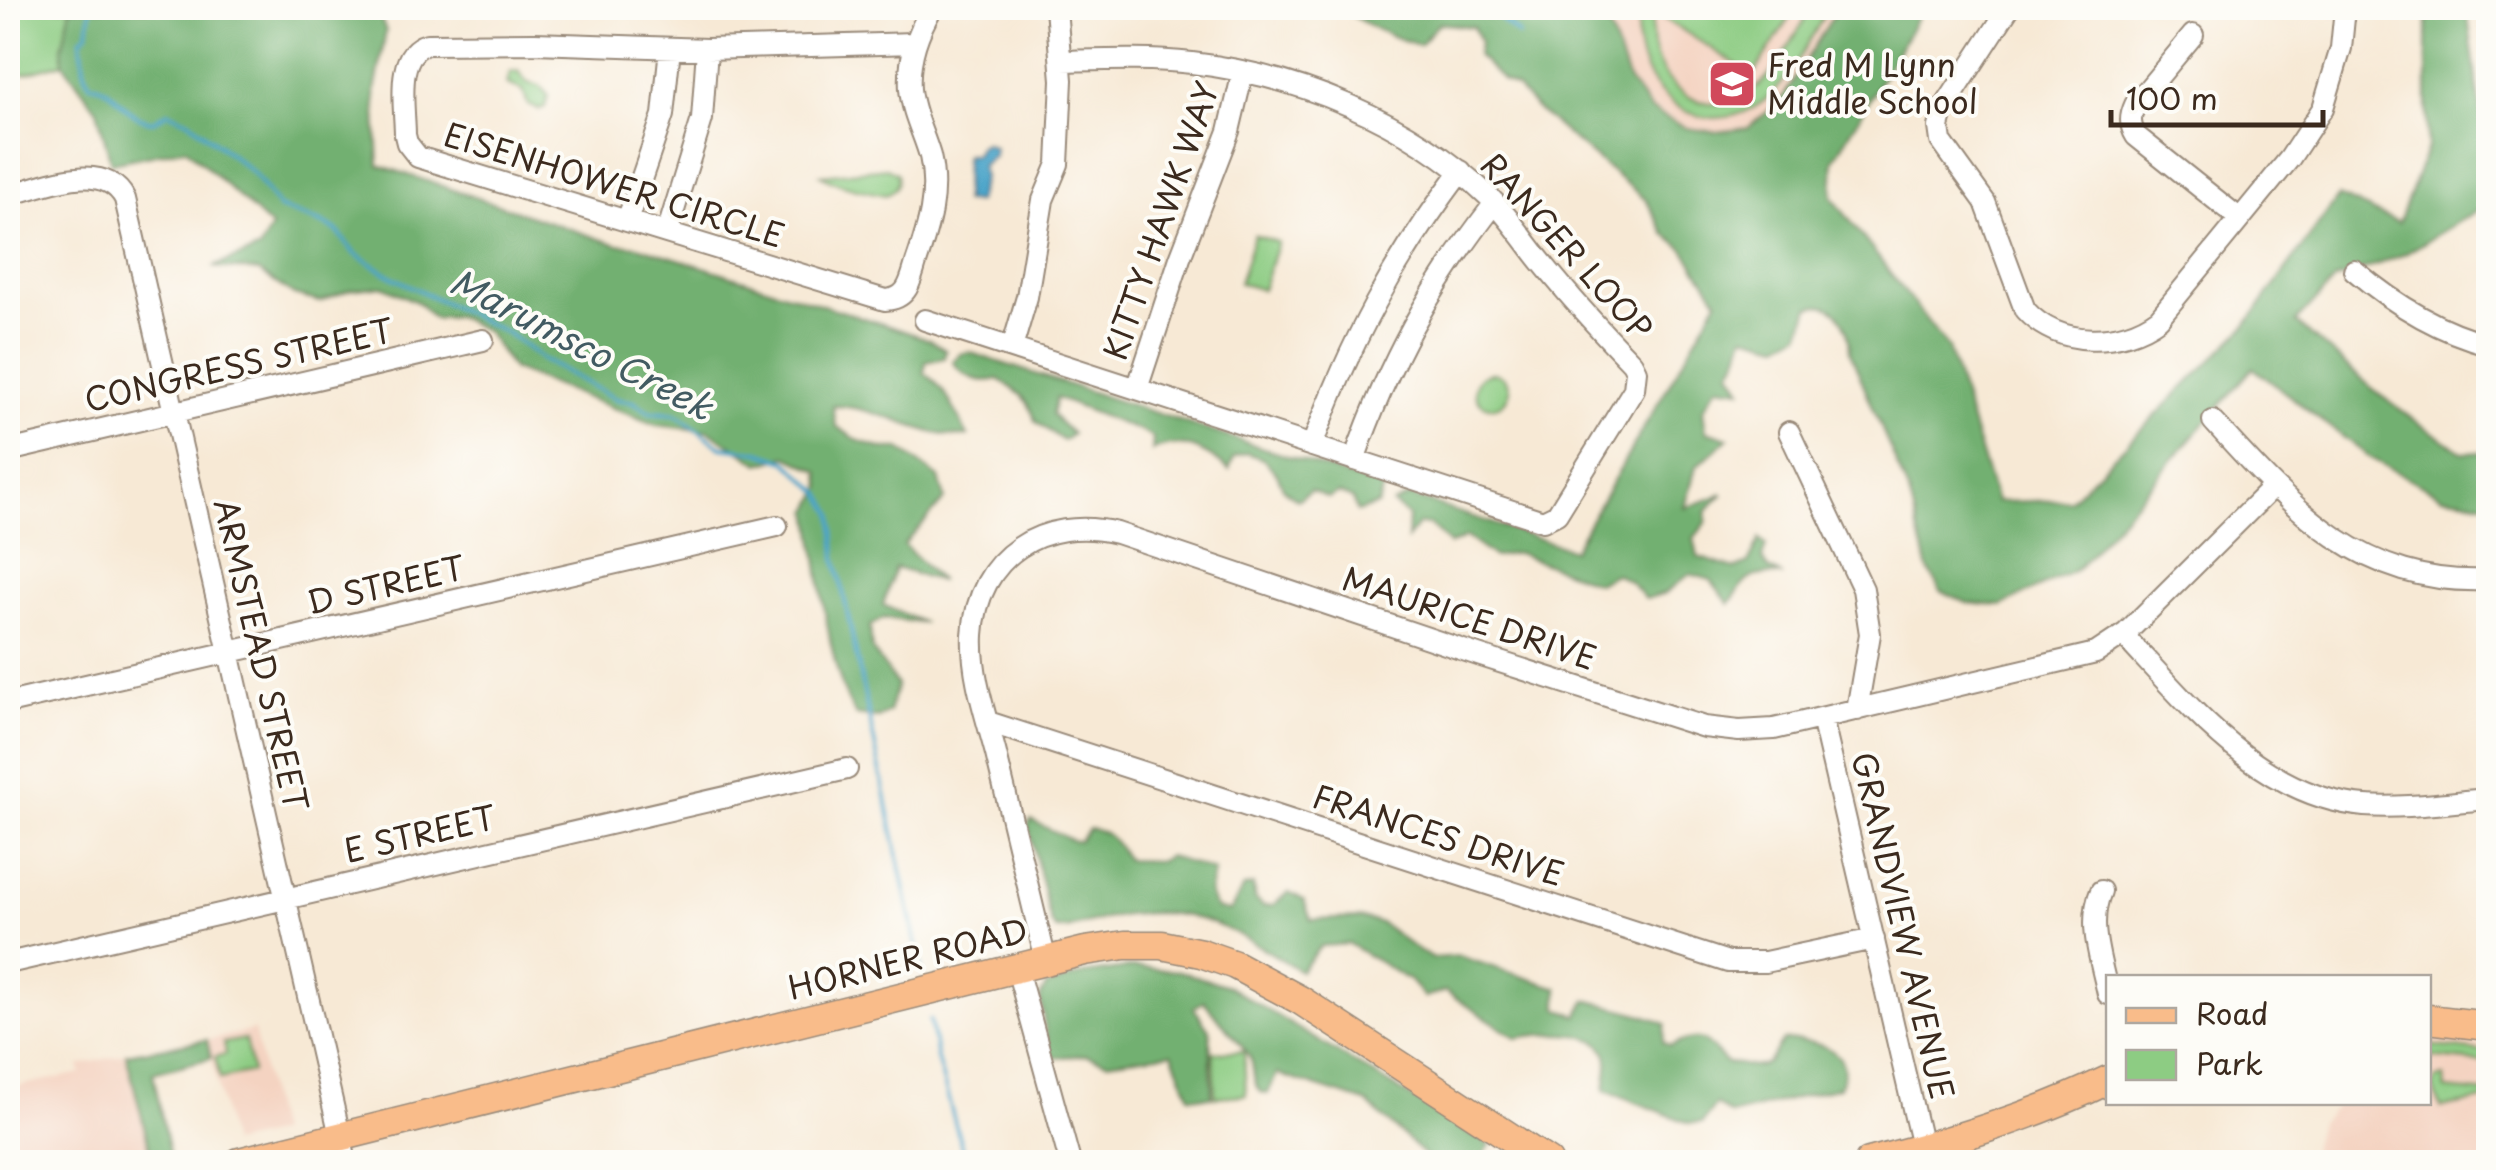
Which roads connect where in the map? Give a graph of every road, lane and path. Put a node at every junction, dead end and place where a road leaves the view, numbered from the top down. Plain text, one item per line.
1 (932, 8) edge
2 (1056, 8) edge
3 (2009, 8) edge
4 (2345, 8) edge
5 (2193, 35) dead end
6 (915, 43) junction
7 (670, 48) junction
8 (707, 49) junction
9 (1062, 62) junction
10 (1244, 72) junction
11 (1461, 171) junction
12 (8, 196) edge
13 (1495, 204) junction
14 (2240, 219) junction
15 (627, 221) junction
16 (667, 233) junction
17 (2354, 270) dead end
18 (925, 320) dead end
19 (483, 340) dead end
20 (2488, 344) edge
21 (1012, 348) junction
22 (1137, 389) junction
23 (173, 411) junction
24 (2213, 421) dead end
25 (1789, 432) dead end
26 (1312, 446) junction
27 (8, 451) edge
28 (1354, 460) junction
29 (2273, 487) junction
30 (778, 526) dead end
31 (2488, 580) edge
32 (2123, 636) junction
33 (229, 653) junction
34 (8, 703) edge
35 (1857, 710) junction
36 (1822, 718) junction
37 (988, 722) junction
38 (847, 768) dead end
39 (2488, 799) edge
40 (2101, 890) dead end
41 (285, 896) junction
42 (1874, 939) junction
43 (1046, 961) junction
44 (8, 962) edge
45 (1016, 968) junction
46 (2106, 984) edge
47 (2431, 1019) edge
48 (2488, 1026) edge
49 (2106, 1081) edge
50 (1922, 1148) junction
51 (343, 1150) edge
52 (239, 1162) edge
53 (1070, 1162) edge
54 (1548, 1162) edge
55 (1869, 1162) edge

1 - 6 street, EISENHOWER CIRCLE
2 - 9 street
3 - 14 street
4 - 14 street
5 - 14 street
6 - 8 street, EISENHOWER CIRCLE
6 - 16 street, EISENHOWER CIRCLE
7 - 8 street, EISENHOWER CIRCLE
7 - 15 street
7 - 15 street, EISENHOWER CIRCLE
8 - 16 street
9 - 10 street, RANGER LOOP
9 - 21 street
10 - 11 street, RANGER LOOP
10 - 22 street, KITTY HAWK WAY
11 - 13 street, RANGER LOOP
11 - 26 street
12 - 23 street, ARMSTEAD STREET
13 - 28 street
13 - 28 street, RANGER LOOP
15 - 16 street, EISENHOWER CIRCLE
17 - 20 street
18 - 21 street, RANGER LOOP
19 - 23 street, CONGRESS STREET
21 - 22 street, RANGER LOOP
22 - 26 street, RANGER LOOP
23 - 27 street, CONGRESS STREET
23 - 33 street, ARMSTEAD STREET
24 - 29 street
25 - 35 street
26 - 28 street, RANGER LOOP
29 - 31 street
29 - 32 street, MAURICE DRIVE
30 - 33 street, D STREET
32 - 35 street, MAURICE DRIVE
32 - 39 street
33 - 34 street, D STREET
33 - 41 street, ARMSTEAD STREET
35 - 36 street, MAURICE DRIVE
36 - 37 street, MAURICE DRIVE
36 - 42 street, GRANDVIEW AVENUE
37 - 42 street, FRANCES DRIVE
37 - 43 street, MAURICE DRIVE
38 - 41 street, E STREET
40 - 46 street
41 - 44 street, E STREET
41 - 51 street, ARMSTEAD STREET
42 - 50 street, GRANDVIEW AVENUE
43 - 45 main road, HORNER ROAD
43 - 54 main road, HORNER ROAD
45 - 51 main road, HORNER ROAD
45 - 53 street
47 - 48 main road
49 - 50 main road
50 - 55 main road
51 - 52 main road, HORNER ROAD

